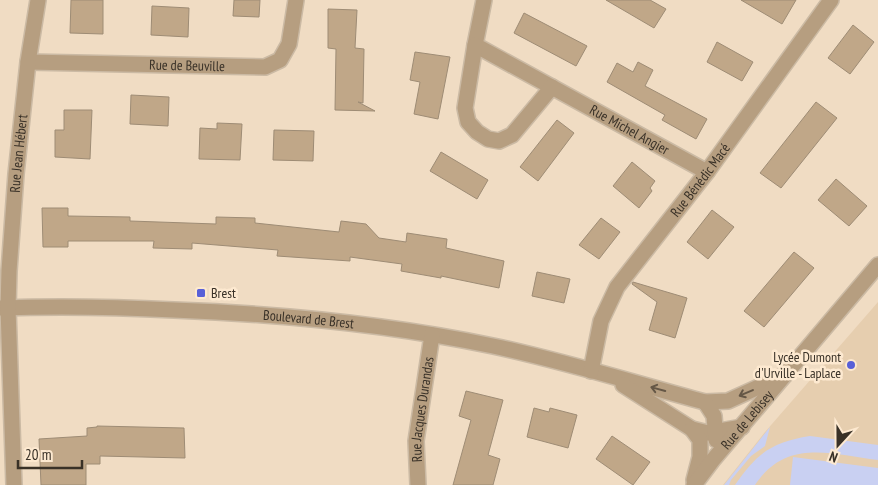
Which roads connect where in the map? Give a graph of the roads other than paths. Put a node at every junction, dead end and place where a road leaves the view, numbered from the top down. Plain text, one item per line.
1 (38, 0) edge
2 (296, 0) edge
3 (484, 0) edge
4 (831, 0) edge
5 (474, 45) junction
6 (28, 62) junction
7 (552, 87) junction
8 (708, 172) junction
9 (878, 265) edge
10 (4, 308) edge
11 (432, 335) junction
12 (591, 371) junction
13 (785, 375) junction
14 (611, 377) junction
15 (705, 402) junction
16 (742, 427) junction
17 (692, 430) junction
18 (716, 431) junction
19 (712, 461) junction
20 (14, 485) edge
21 (418, 485) edge
22 (693, 485) edge

1 - 6 street, Rue Jean Hébert
2 - 6 street, Rue de Beuville
3 - 5 street
4 - 8 street, Rue Bénédic Macé
5 - 7 street, Rue Michel Angier
5 - 7 street
6 - 10 street, Rue Jean Hébert
7 - 8 street, Rue Michel Angier
8 - 12 street, Rue Bénédic Macé
9 - 13 street, Rue de Lebisey
10 - 11 street, Boulevard de Brest
10 - 20 street, Rue Jean Hébert
11 - 12 street, Boulevard de Brest
11 - 21 street, Rue Jacques Durandas
12 - 14 street, Boulevard de Brest
13 -> 15 street, Boulevard de Brest
13 - 16 street, Rue de Lebisey
15 -> 14 street, Boulevard de Brest
14 - 17 street, Boulevard de Brest
15 - 18 street
16 - 18 street
16 - 19 street, Rue de Lebisey
17 - 18 street
17 - 22 street
18 - 19 street
19 - 22 street, Rue de Lebisey

